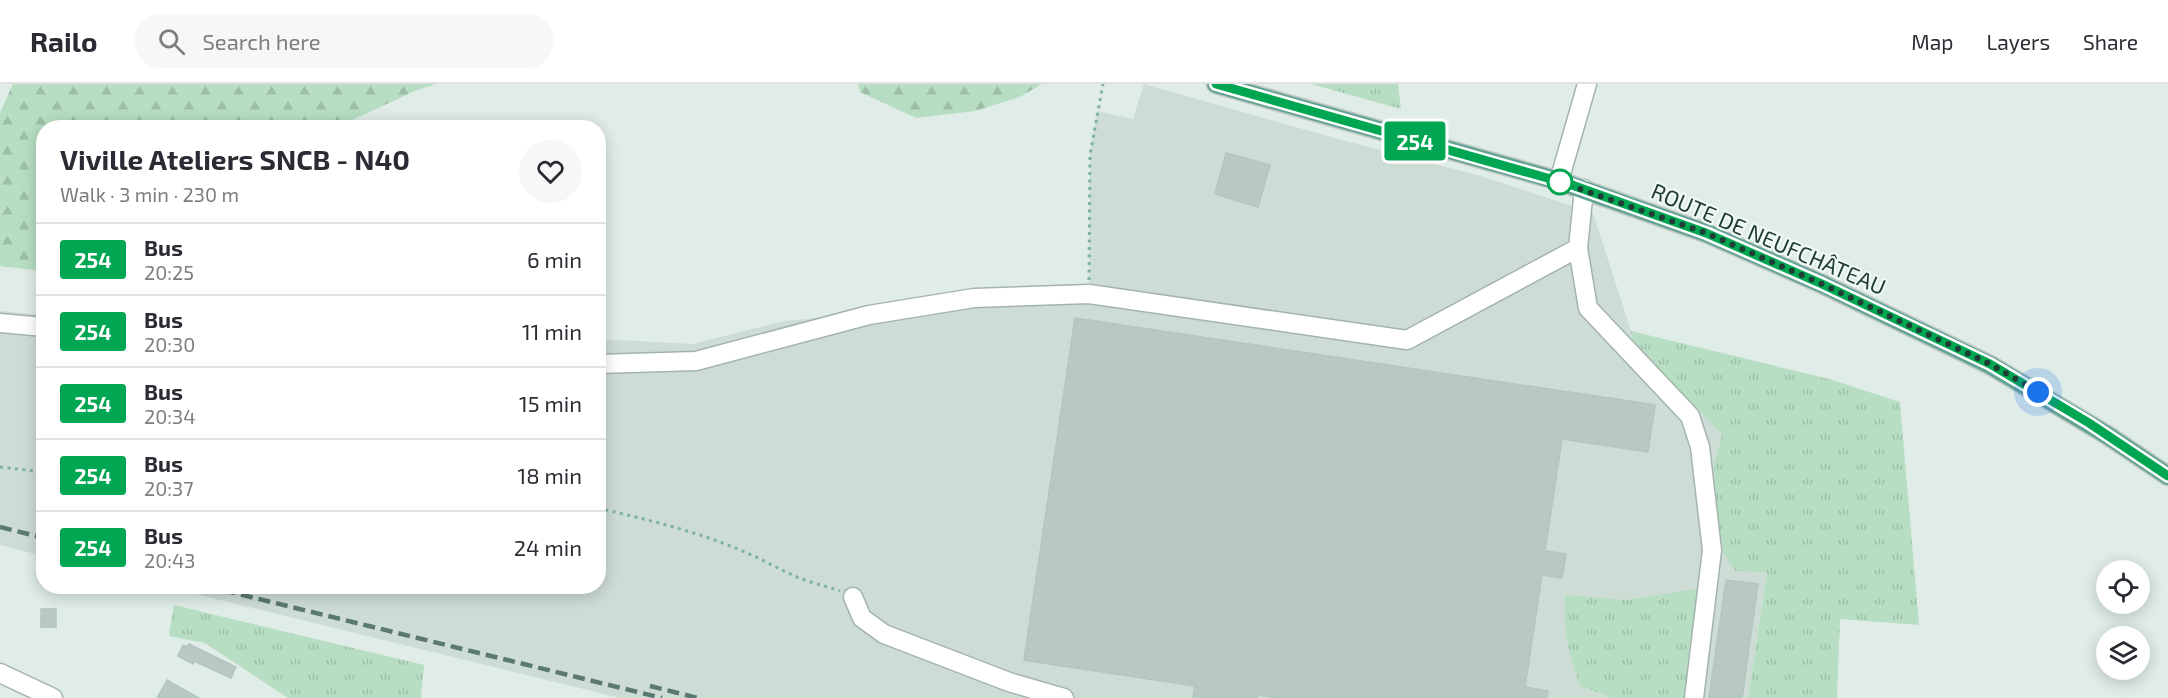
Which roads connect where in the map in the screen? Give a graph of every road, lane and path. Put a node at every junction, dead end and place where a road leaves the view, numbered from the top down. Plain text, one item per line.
1 (1103, 84) edge
2 (1216, 84) edge
3 (1587, 84) edge
4 (1559, 182) junction
5 (1584, 189) junction
6 (1578, 248) junction
7 (1089, 294) junction
8 (0, 323) edge
9 (36, 326) edge
10 (606, 364) edge
11 (0, 467) edge
12 (36, 471) edge
13 (2168, 476) edge
14 (606, 510) edge
15 (853, 597) joint
16 (0, 673) edge
17 (53, 698) edge
18 (1064, 698) edge
19 (1694, 698) edge

1 - 7 path
2 - 4 main road, ROUTE DE NEUFCHÂTEAU
3 - 4 street
4 - 5 main road, ROUTE DE NEUFCHÂTEAU
5 - 6 street
5 - 13 main road, ROUTE DE NEUFCHÂTEAU
6 - 7 street
6 - 19 street
7 - 10 street
8 - 9 street
11 - 12 path
14 - 15 path
15 - 18 street
16 - 17 street

